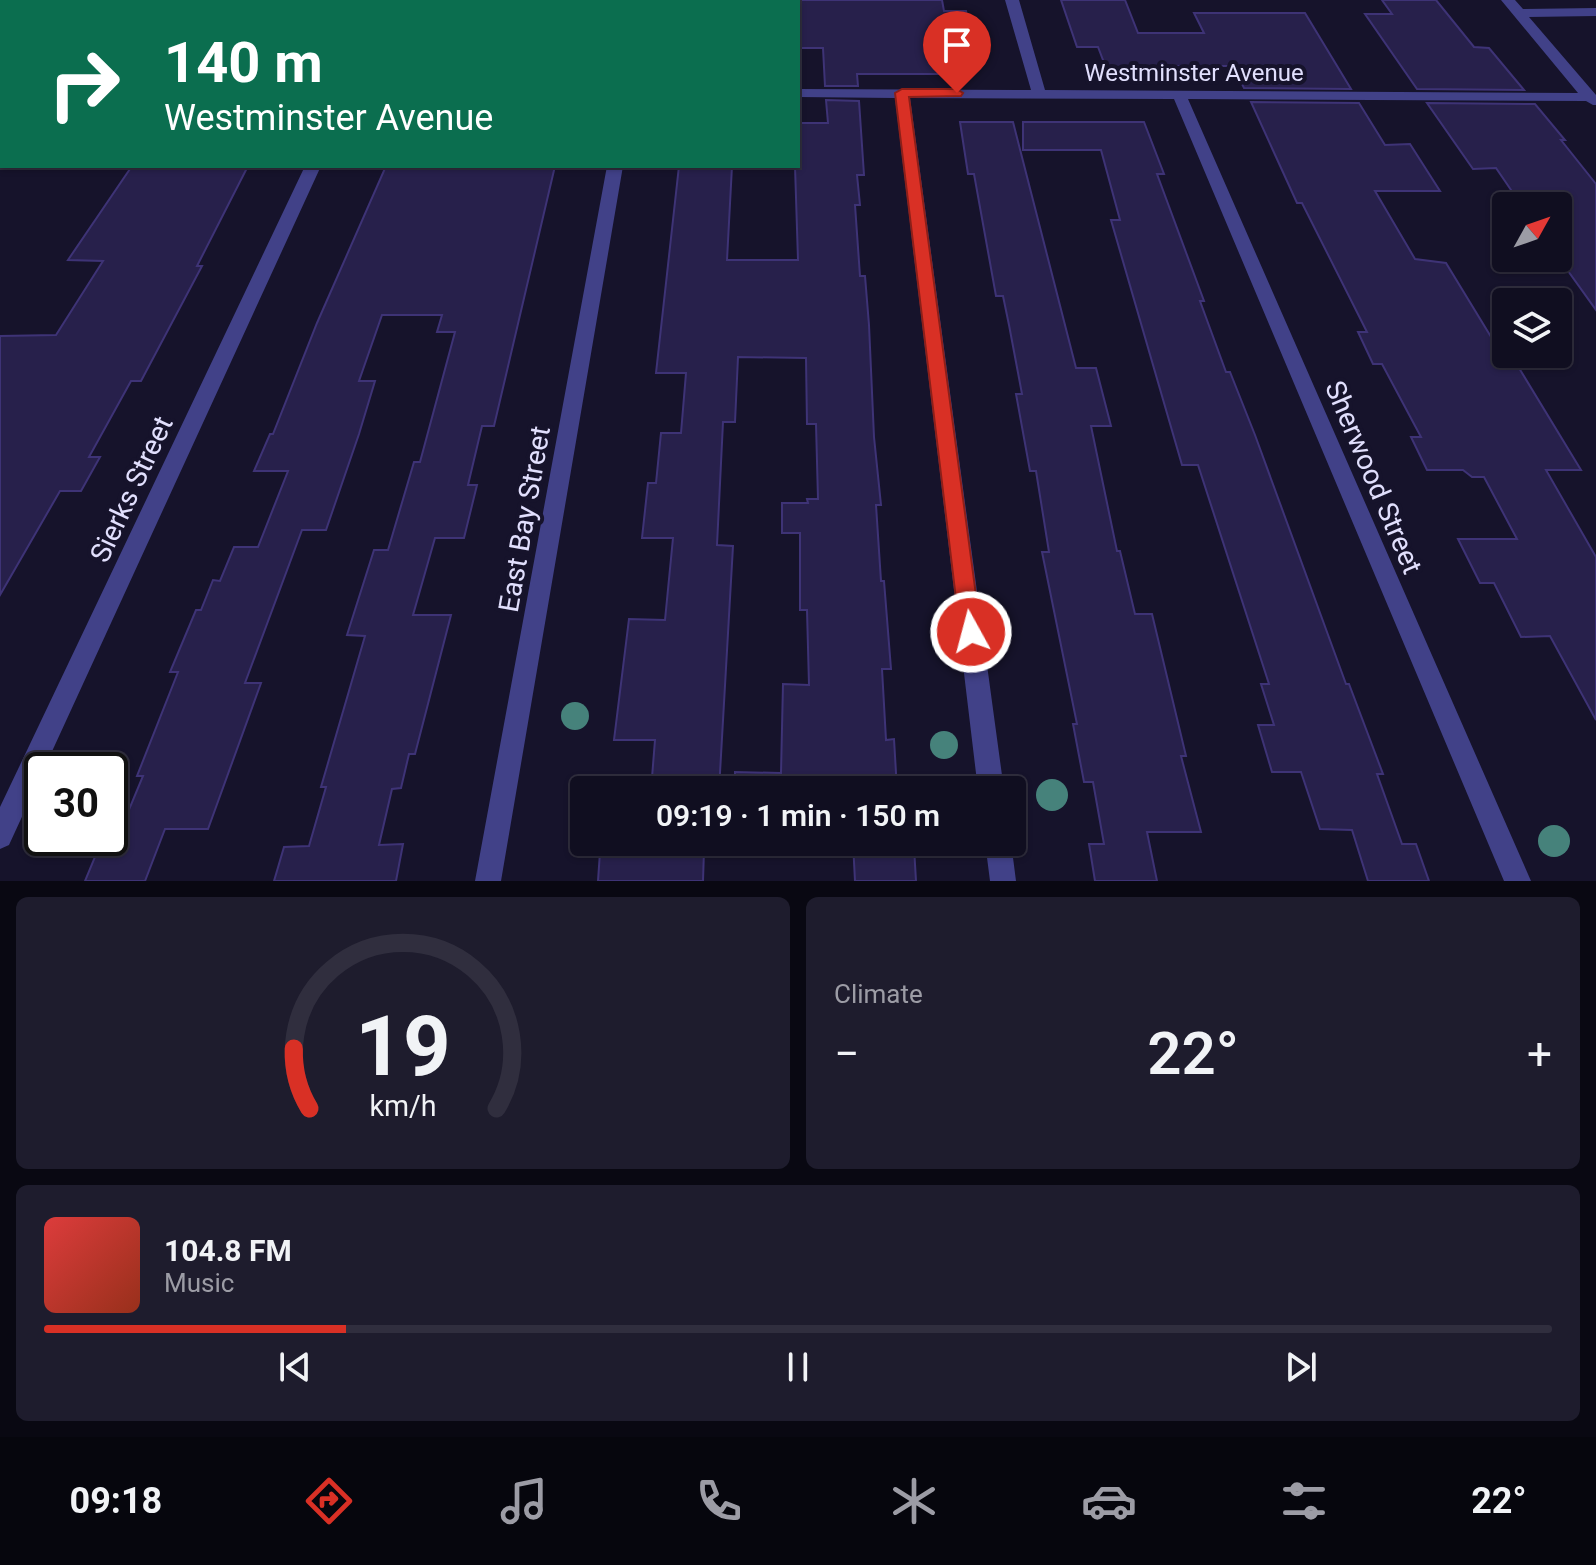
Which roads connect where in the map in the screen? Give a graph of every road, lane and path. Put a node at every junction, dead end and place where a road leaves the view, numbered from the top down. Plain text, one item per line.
1 (1012, 0) edge
2 (1508, 0) edge
3 (1596, 12) edge
4 (1520, 13) junction
5 (800, 93) edge
6 (902, 93) junction
7 (1039, 94) junction
8 (1179, 95) junction
9 (1593, 101) edge
10 (312, 168) edge
11 (615, 168) edge
12 (989, 776) edge
13 (0, 836) edge
14 (1000, 856) edge
15 (488, 881) edge
16 (1003, 881) edge
17 (1518, 881) edge

1 - 7 street
2 - 4 street
3 - 4 street
4 - 9 street
5 - 6 street, Westminster Avenue
6 - 7 street, Westminster Avenue
6 - 12 street
7 - 8 street, Westminster Avenue
8 - 9 street, Westminster Avenue
8 - 17 street, Sherwood Street
10 - 13 street, Sierks Street
11 - 15 street, East Bay Street
14 - 16 street

